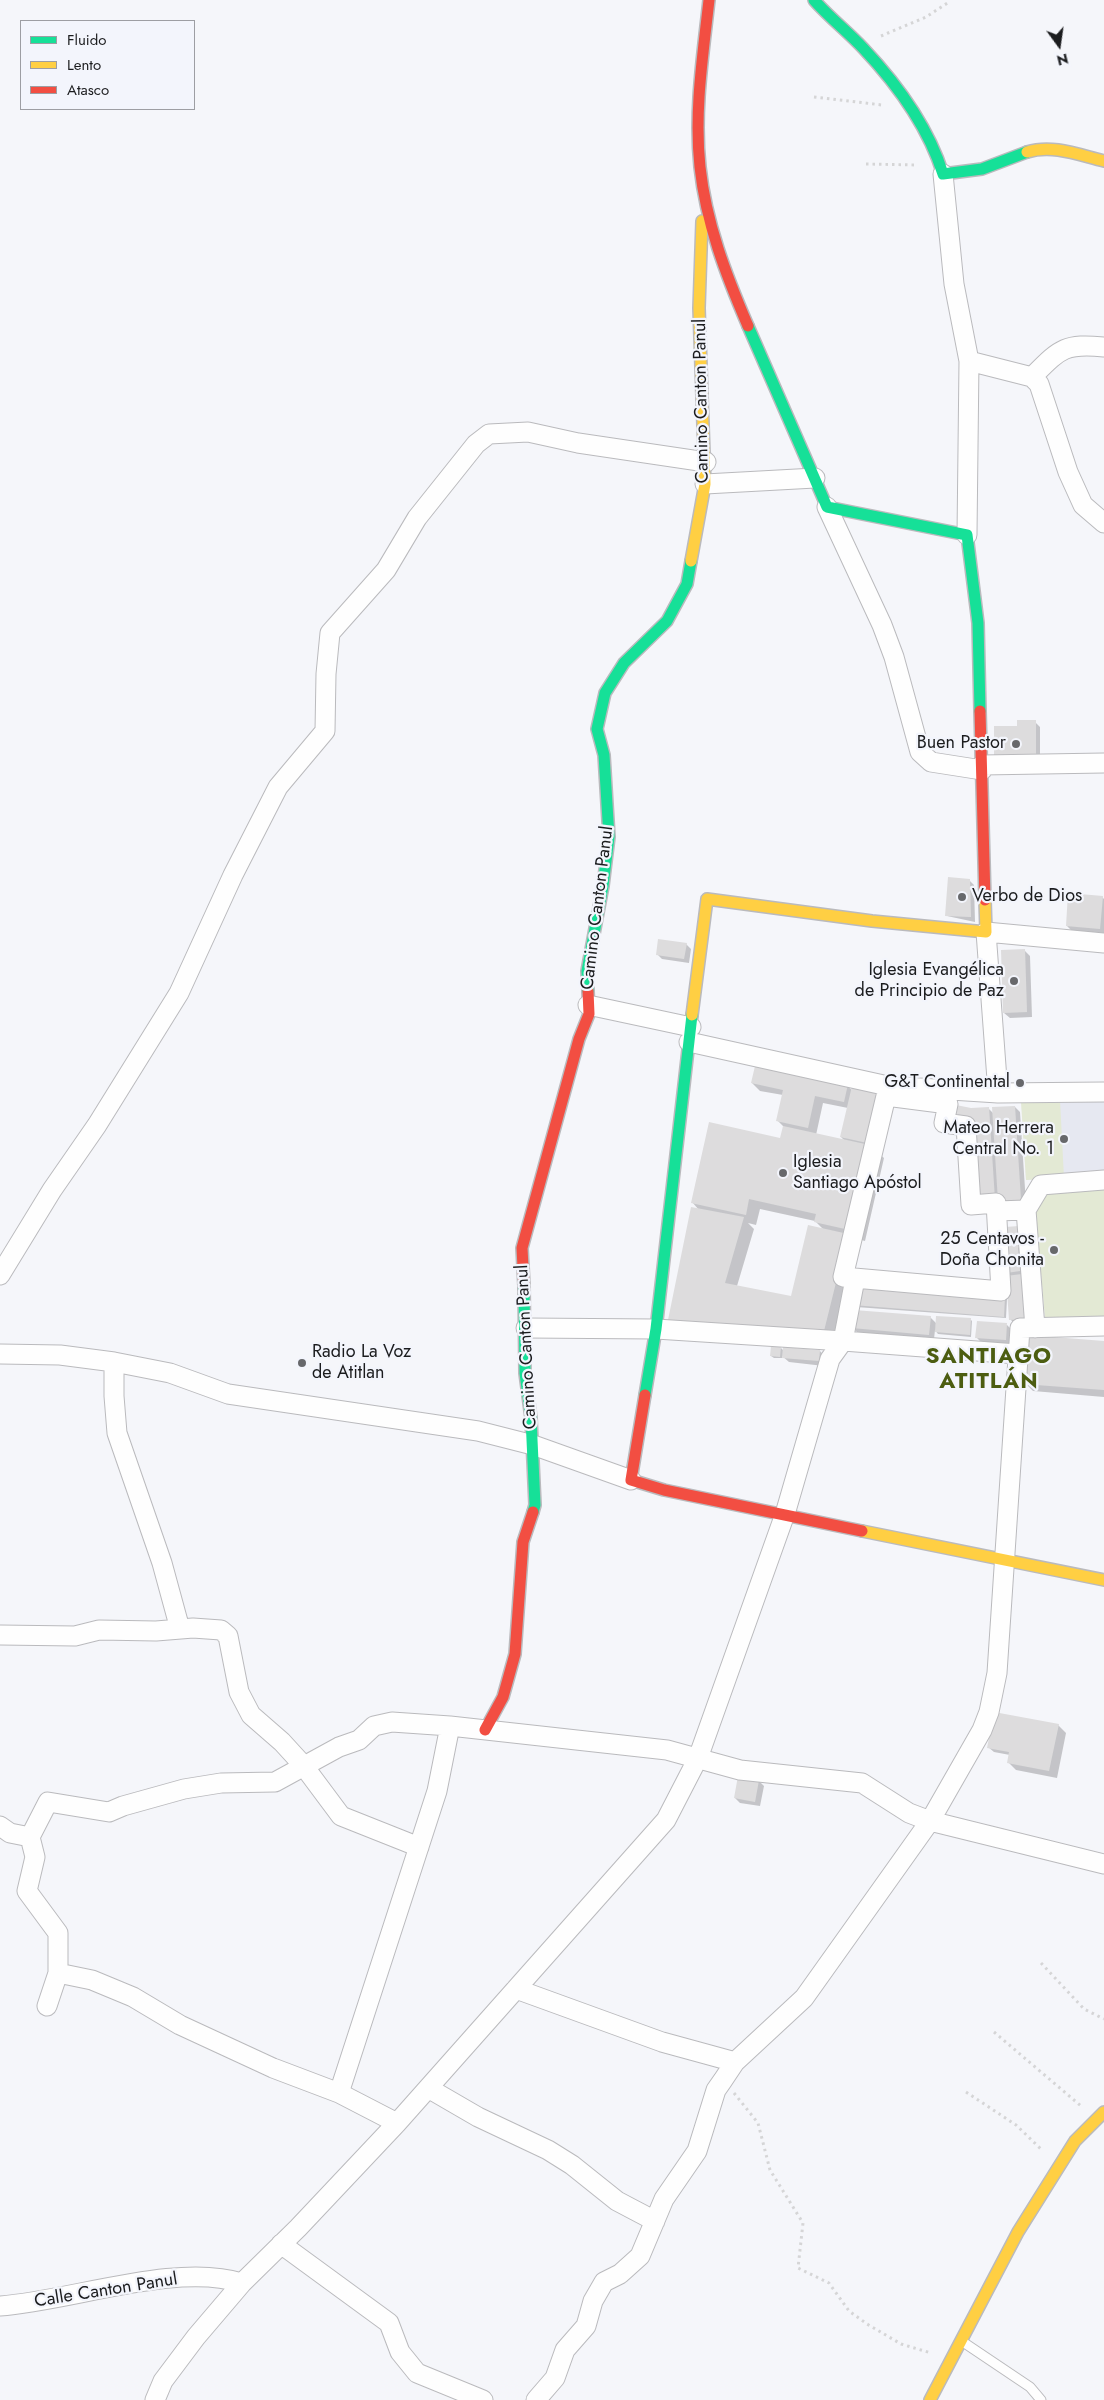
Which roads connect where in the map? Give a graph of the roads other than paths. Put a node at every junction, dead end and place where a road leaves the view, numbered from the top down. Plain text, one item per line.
1 (709, 0) edge
2 (814, 0) edge
3 (1104, 161) edge
4 (942, 170) junction
5 (703, 190) junction
6 (1104, 347) edge
7 (969, 361) junction
8 (1032, 377) junction
9 (706, 462) junction
10 (815, 478) junction
11 (705, 484) junction
12 (827, 507) junction
13 (1104, 523) edge
14 (967, 534) junction
15 (1104, 763) edge
16 (982, 768) junction
17 (986, 932) junction
18 (1104, 943) edge
19 (588, 1005) junction
20 (690, 1035) junction
21 (1104, 1092) edge
22 (998, 1093) junction
23 (1104, 1180) edge
24 (1026, 1210) junction
25 (997, 1211) junction
26 (0, 1274) edge
27 (855, 1279) junction
28 (1104, 1326) edge
29 (526, 1328) junction
30 (1035, 1328) junction
31 (656, 1329) junction
32 (843, 1340) junction
33 (0, 1354) edge
34 (1017, 1354) junction
35 (114, 1362) junction
36 (533, 1445) junction
37 (631, 1480) junction
38 (785, 1514) junction
39 (1003, 1560) junction
40 (1104, 1580) edge
41 (180, 1629) junction
42 (0, 1635) edge
43 (450, 1726) junction
44 (485, 1730) junction
45 (698, 1758) junction
46 (303, 1765) junction
47 (930, 1821) junction
48 (0, 1826) edge
49 (30, 1836) junction
50 (419, 1847) junction
51 (1104, 1864) edge
52 (58, 1972) junction
53 (516, 1989) junction
54 (47, 2006) dead end
55 (735, 2062) junction
56 (428, 2088) junction
57 (339, 2093) junction
58 (1100, 2115) edge
59 (397, 2123) junction
60 (655, 2220) junction
61 (282, 2244) junction
62 (242, 2283) junction
63 (0, 2306) edge
64 (961, 2340) junction
65 (155, 2400) edge
66 (483, 2400) edge
67 (536, 2400) edge
68 (930, 2400) edge
69 (1041, 2400) edge

1 - 5 main road
2 - 4 main road
3 - 4 main road
4 - 7 street
5 - 9 main road, Camino Canton Panul
5 - 10 main road
6 - 8 street
7 - 8 street
7 - 14 street
8 - 13 street
9 - 11 main road, Camino Canton Panul
9 - 26 street
10 - 11 street
10 - 12 main road
11 - 19 main road, Camino Canton Panul
12 - 14 main road
12 - 16 street
14 - 16 main road
15 - 16 street
16 - 17 main road
17 - 18 street
17 - 20 main road
17 - 22 street
19 - 20 street
19 - 29 main road, Camino Canton Panul
20 - 22 street
20 - 31 main road
21 - 22 street
23 - 24 street
24 - 25 street
24 - 30 street
25 - 27 street
25 - 27 street
27 - 32 street
28 - 30 street
29 - 31 street
29 - 36 main road, Camino Canton Panul
30 - 34 street
31 - 32 street
31 - 37 main road
32 - 34 street
32 - 38 street
33 - 35 street
34 - 39 street
35 - 36 street
35 - 41 street
36 - 37 street
36 - 44 main road, Camino Canton Panul
37 - 38 main road
38 - 39 main road
38 - 45 street
39 - 40 main road
39 - 47 street
41 - 42 street
41 - 46 street
43 - 44 street
43 - 46 street
43 - 50 street
44 - 45 street
45 - 47 street
45 - 53 street
46 - 49 street
46 - 50 street
47 - 51 street
47 - 55 street
48 - 49 street
49 - 52 street
50 - 57 street
52 - 54 street
52 - 57 street
53 - 55 street
53 - 56 street
55 - 60 street
56 - 59 street
56 - 60 street
57 - 59 street
58 - 64 main road
59 - 61 street
60 - 67 street
61 - 62 street
61 - 66 street
62 - 63 street, Calle Canton Panul
62 - 65 street
64 - 68 main road
64 - 69 lane

